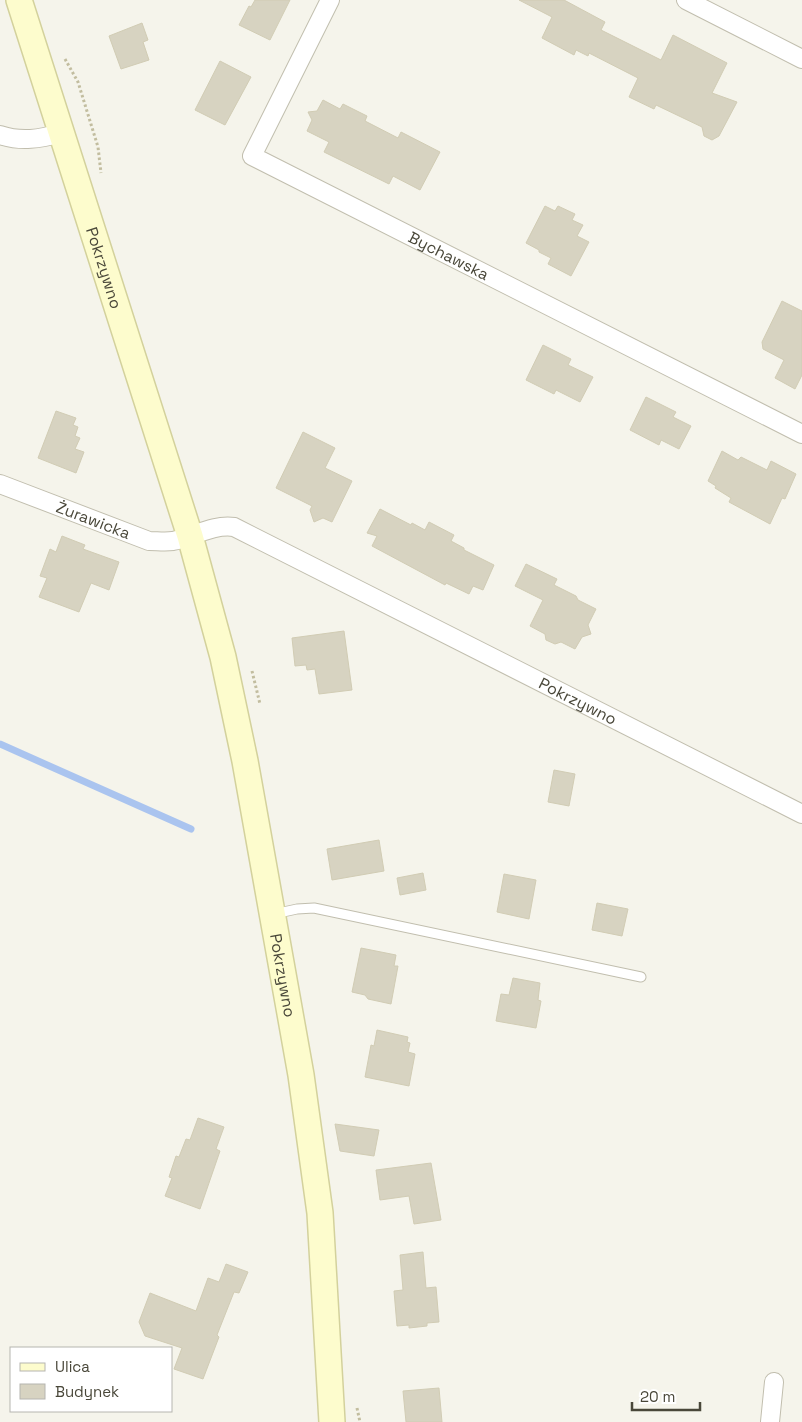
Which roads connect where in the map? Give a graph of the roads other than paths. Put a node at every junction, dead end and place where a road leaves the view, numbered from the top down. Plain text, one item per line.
1 (19, 0) edge
2 (330, 0) edge
3 (686, 0) edge
4 (802, 59) edge
5 (61, 133) junction
6 (0, 135) edge
7 (802, 434) edge
8 (0, 484) edge
9 (190, 536) junction
10 (802, 814) edge
11 (271, 914) junction
12 (641, 977) dead end
13 (774, 1382) dead end
14 (332, 1422) edge
15 (770, 1422) edge

1 - 5 street, Pokrzywno
2 - 7 street, Bychawska
3 - 4 street
5 - 6 street
5 - 9 street, Pokrzywno
8 - 9 street, Żurawicka
9 - 10 street, Pokrzywno
9 - 11 street, Pokrzywno
11 - 12 lane
11 - 14 street, Pokrzywno
13 - 15 street

